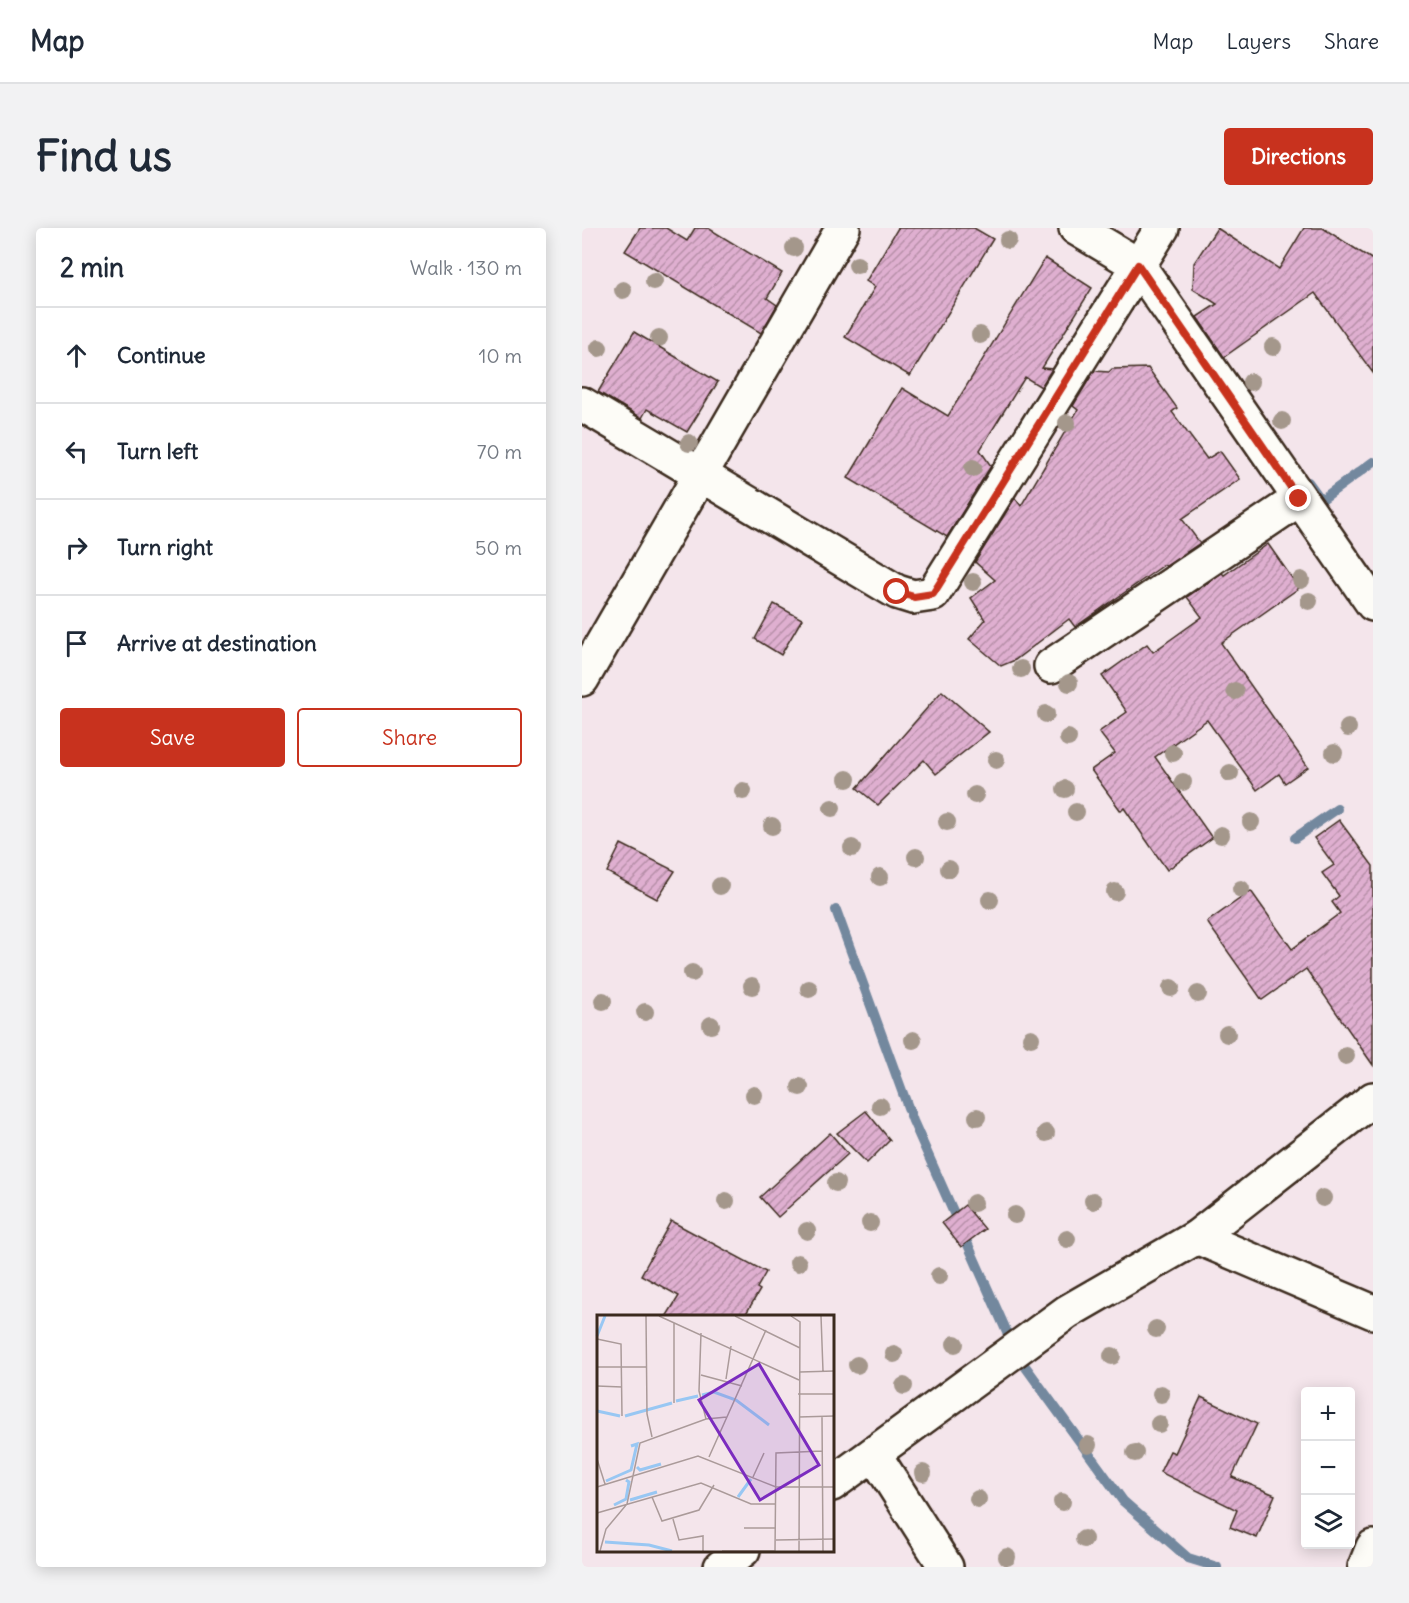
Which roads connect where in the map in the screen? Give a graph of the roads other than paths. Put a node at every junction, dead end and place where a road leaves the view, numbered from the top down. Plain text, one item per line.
1 (843, 228) edge
2 (1076, 228) edge
3 (1162, 228) edge
4 (1138, 265) junction
5 (582, 404) edge
6 (701, 476) junction
7 (1299, 499) junction
8 (1373, 604) edge
9 (1050, 666) dead end
10 (582, 679) edge
11 (1373, 1100) edge
12 (1197, 1237) junction
13 (1373, 1312) edge
14 (874, 1454) junction
15 (834, 1483) edge
16 (1373, 1547) edge
17 (742, 1552) edge
18 (721, 1567) edge
19 (946, 1567) edge
20 (1365, 1567) edge

1 - 6 street
2 - 4 street
3 - 4 street
4 - 6 street
4 - 7 street
5 - 6 street
6 - 10 street
7 - 8 street
7 - 9 street
11 - 12 street
12 - 13 street
12 - 14 street
14 - 15 street
14 - 19 street
16 - 20 street
17 - 18 street

